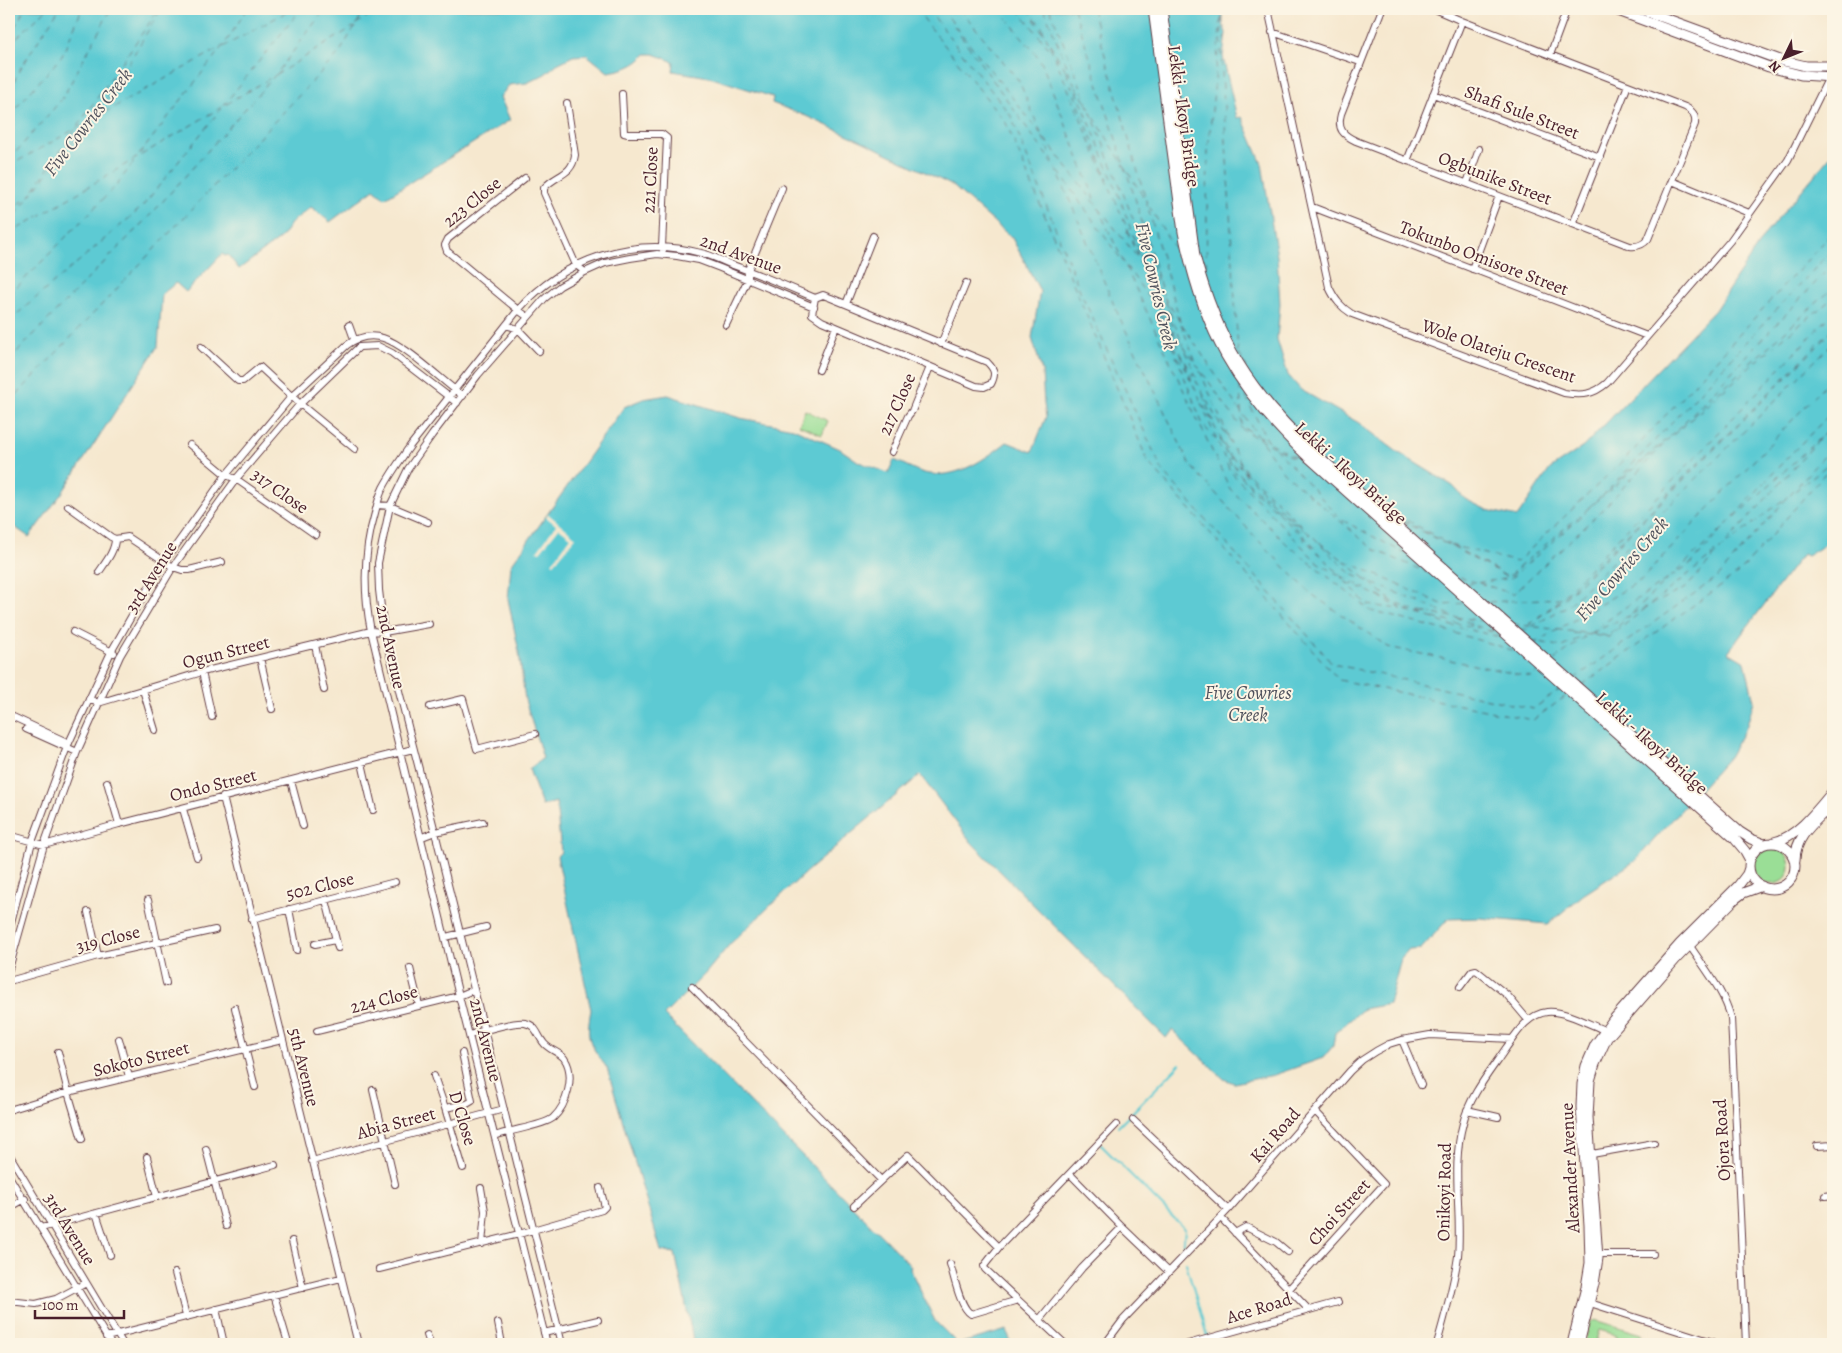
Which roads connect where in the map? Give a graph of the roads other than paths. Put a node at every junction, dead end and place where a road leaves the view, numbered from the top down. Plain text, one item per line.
1 (1153, 9) edge
2 (1162, 9) edge
3 (1268, 9) edge
4 (1382, 9) edge
5 (1434, 9) edge
6 (1567, 9) edge
7 (1612, 9) edge
8 (1640, 9) edge
9 (1462, 21) junction
10 (1272, 32) junction
11 (1550, 55) junction
12 (1360, 62) junction
13 (1833, 66) edge
14 (1831, 77) edge
15 (1628, 85) junction
16 (622, 94) dead end
17 (1433, 94) junction
18 (567, 103) dead end
19 (1479, 149) dead end
20 (1600, 157) junction
21 (1407, 161) junction
22 (525, 178) dead end
23 (1672, 181) junction
24 (1467, 183) junction
25 (782, 188) dead end
26 (1499, 196) junction
27 (1312, 207) junction
28 (1749, 213) junction
29 (1574, 224) junction
30 (873, 236) dead end
31 (662, 246) junction
32 (665, 255) junction
33 (576, 264) junction
34 (1472, 269) junction
35 (748, 270) junction
36 (584, 272) junction
37 (748, 279) junction
38 (966, 283) dead end
39 (815, 298) junction
40 (846, 304) junction
41 (814, 307) junction
42 (518, 310) junction
43 (528, 317) junction
44 (350, 325) dead end
45 (506, 325) junction
46 (726, 325) dead end
47 (836, 327) junction
48 (518, 329) junction
49 (1647, 336) junction
50 (357, 339) junction
51 (941, 344) junction
52 (362, 346) junction
53 (201, 347) dead end
54 (539, 351) dead end
55 (930, 367) junction
56 (819, 370) dead end
57 (454, 390) junction
58 (462, 396) junction
59 (292, 397) junction
60 (448, 398) junction
61 (457, 403) junction
62 (300, 404) junction
63 (190, 444) dead end
64 (355, 449) dead end
65 (892, 452) dead end
66 (226, 475) junction
67 (236, 479) junction
68 (377, 505) junction
69 (68, 506) dead end
70 (390, 506) junction
71 (428, 522) dead end
72 (316, 534) dead end
73 (116, 539) junction
74 (165, 561) junction
75 (222, 562) dead end
76 (173, 567) junction
77 (99, 572) dead end
78 (429, 624) dead end
79 (371, 631) junction
80 (73, 632) dead end
81 (384, 632) junction
82 (315, 645) junction
83 (111, 652) junction
84 (120, 656) junction
85 (260, 658) junction
86 (202, 672) junction
87 (143, 690) junction
88 (324, 690) dead end
89 (89, 699) junction
90 (98, 702) junction
91 (430, 707) dead end
92 (272, 708) dead end
93 (9, 716) edge
94 (212, 717) dead end
95 (26, 729) dead end
96 (155, 730) dead end
97 (536, 734) dead end
98 (68, 745) junction
99 (413, 749) junction
100 (78, 752) junction
101 (401, 754) junction
102 (362, 763) junction
103 (291, 781) junction
104 (107, 782) dead end
105 (1833, 791) edge
106 (223, 798) junction
107 (1833, 803) edge
108 (183, 809) junction
109 (373, 810) dead end
110 (1825, 812) junction
111 (483, 822) dead end
112 (119, 824) junction
113 (303, 826) dead end
114 (1833, 826) edge
115 (436, 832) junction
116 (9, 835) edge
117 (1738, 835) junction
118 (422, 837) junction
119 (32, 842) junction
120 (1768, 843) junction
121 (44, 845) junction
122 (197, 857) dead end
123 (1795, 860) junction
124 (1749, 864) junction
125 (395, 882) dead end
126 (1762, 886) junction
127 (148, 900) dead end
128 (326, 900) junction
129 (290, 909) junction
130 (88, 912) dead end
131 (252, 919) junction
132 (486, 927) dead end
133 (9, 930) edge
134 (215, 930) dead end
135 (460, 933) junction
136 (446, 937) junction
137 (335, 940) junction
138 (9, 942) edge
139 (157, 943) junction
140 (16, 944) junction
141 (315, 944) dead end
142 (1690, 946) junction
143 (338, 948) dead end
144 (297, 950) dead end
145 (98, 956) junction
146 (410, 968) dead end
147 (9, 969) edge
148 (9, 981) edge
149 (166, 983) dead end
150 (692, 987) dead end
151 (1460, 987) dead end
152 (473, 990) junction
153 (459, 996) junction
154 (419, 1005) junction
155 (235, 1008) dead end
156 (1528, 1020) junction
157 (484, 1030) junction
158 (1604, 1030) junction
159 (317, 1031) dead end
160 (470, 1035) junction
161 (119, 1039) dead end
162 (1512, 1039) junction
163 (282, 1040) junction
164 (1402, 1040) junction
165 (246, 1048) junction
166 (58, 1052) dead end
167 (462, 1052) dead end
168 (434, 1076) dead end
169 (129, 1077) junction
170 (1421, 1085) dead end
171 (255, 1087) dead end
172 (373, 1090) dead end
173 (68, 1092) junction
174 (446, 1108) junction
175 (504, 1109) junction
176 (9, 1110) edge
177 (1316, 1110) junction
178 (1467, 1110) junction
179 (489, 1114) junction
180 (1498, 1117) dead end
181 (1133, 1120) dead end
182 (449, 1124) junction
183 (1116, 1125) dead end
184 (509, 1130) junction
185 (495, 1136) junction
186 (82, 1139) dead end
187 (385, 1141) junction
188 (1654, 1143) dead end
189 (1833, 1145) edge
190 (1817, 1146) dead end
191 (206, 1149) dead end
192 (9, 1154) edge
193 (1592, 1154) junction
194 (147, 1157) dead end
195 (312, 1161) junction
196 (275, 1165) dead end
197 (463, 1168) dead end
198 (1070, 1174) junction
199 (9, 1176) edge
200 (881, 1180) junction
201 (214, 1182) junction
202 (395, 1184) dead end
203 (481, 1188) dead end
204 (600, 1188) dead end
205 (32, 1194) junction
206 (1833, 1195) edge
207 (1825, 1196) dead end
208 (157, 1197) junction
209 (23, 1200) junction
210 (854, 1206) dead end
211 (9, 1208) edge
212 (1228, 1210) junction
213 (96, 1213) junction
214 (1221, 1218) junction
215 (51, 1225) junction
216 (226, 1226) dead end
217 (1122, 1227) junction
218 (41, 1228) junction
219 (534, 1230) junction
220 (1235, 1233) junction
221 (519, 1234) junction
222 (292, 1242) dead end
223 (482, 1244) junction
224 (999, 1247) junction
225 (1288, 1252) dead end
226 (1598, 1254) junction
227 (1653, 1254) dead end
228 (110, 1255) dead end
229 (950, 1264) dead end
230 (379, 1269) dead end
231 (1169, 1272) junction
232 (175, 1273) dead end
233 (341, 1278) junction
234 (86, 1283) junction
235 (303, 1288) junction
236 (77, 1289) junction
237 (1289, 1290) junction
238 (274, 1295) junction
239 (1018, 1300) junction
240 (9, 1301) edge
241 (1338, 1302) dead end
242 (1590, 1303) junction
243 (216, 1309) junction
244 (1308, 1309) junction
245 (186, 1316) junction
246 (598, 1320) dead end
247 (1039, 1320) junction
248 (498, 1322) dead end
249 (558, 1330) junction
250 (544, 1333) junction
251 (117, 1334) junction
252 (427, 1335) dead end
253 (106, 1337) junction
254 (288, 1342) dead end
255 (111, 1344) edge
256 (123, 1344) edge
257 (224, 1344) edge
258 (358, 1344) edge
259 (430, 1344) edge
260 (502, 1344) edge
261 (547, 1344) edge
262 (562, 1344) edge
263 (1064, 1344) edge
264 (1105, 1344) edge
265 (1188, 1344) edge
266 (1437, 1344) edge
267 (1572, 1344) edge
268 (1580, 1344) edge
269 (1719, 1344) edge
270 (1746, 1344) edge

1 - 117 main road, Lekki - Ikoyi Bridge
2 - 117 main road, Lekki - Ikoyi Bridge
3 - 10 street, Wole Olateju Crescent
4 - 12 street
5 - 9 street
6 - 11 street
7 - 14 main road
8 - 13 main road
9 - 11 street
9 - 17 street
10 - 12 street
10 - 27 street, Wole Olateju Crescent
11 - 15 street
12 - 21 street, Ogbunike Street
14 - 28 street, Wole Olateju Crescent
15 - 20 street
15 - 23 street
16 - 31 street, 221 Close
17 - 20 street, Shafi Sule Street
17 - 21 street
18 - 33 street
19 - 24 street
20 - 29 street
21 - 24 street, Ogbunike Street
22 - 42 street, 223 Close
23 - 28 street
23 - 29 street, Ogbunike Street
24 - 26 street, Ogbunike Street
25 - 35 street
26 - 29 street, Ogbunike Street
26 - 34 street
27 - 34 street, Tokunbo Omisore Street
27 - 49 street, Wole Olateju Crescent
28 - 49 street, Wole Olateju Crescent
30 - 40 street
31 - 32 street
31 - 33 street, 2nd Avenue
31 - 35 street, 2nd Avenue
32 - 36 street, 2nd Avenue
32 - 37 street, 2nd Avenue
33 - 36 street
33 - 42 street, 2nd Avenue
34 - 49 street, Tokunbo Omisore Street
35 - 37 street
35 - 39 street, 2nd Avenue
36 - 43 street, 2nd Avenue
37 - 41 street, 2nd Avenue
37 - 46 street
38 - 51 street
39 - 40 street, 2nd Avenue
39 - 41 street
40 - 51 street, 2nd Avenue
41 - 47 street, 2nd Avenue
42 - 43 street
42 - 45 street, 2nd Avenue
43 - 48 street, 2nd Avenue
44 - 50 street
45 - 48 street
45 - 57 street, 2nd Avenue
47 - 55 street, 2nd Avenue
47 - 56 street
48 - 54 street
48 - 58 street, 2nd Avenue
50 - 52 street
50 - 57 street
50 - 59 street, 3rd Avenue
51 - 55 street, 2nd Avenue
52 - 60 street
52 - 62 street, 3rd Avenue
53 - 59 street
55 - 65 street, 217 Close
57 - 58 street
57 - 60 street, 2nd Avenue
58 - 61 street, 2nd Avenue
59 - 62 street
59 - 66 street, 3rd Avenue
60 - 61 street
60 - 68 street, 2nd Avenue
61 - 70 street, 2nd Avenue
62 - 64 street
62 - 67 street, 3rd Avenue
63 - 66 street, 317 Close
66 - 67 street, 317 Close
66 - 74 street, 3rd Avenue
67 - 72 street, 317 Close
67 - 76 street, 3rd Avenue
68 - 70 street
68 - 79 street, 2nd Avenue
69 - 73 street
70 - 71 street
70 - 81 street, 2nd Avenue
73 - 74 street
73 - 77 street
74 - 76 street
74 - 83 street, 3rd Avenue
75 - 76 street
76 - 84 street, 3rd Avenue
78 - 81 street, Ogun Street
79 - 81 street, Ogun Street
79 - 82 street, Ogun Street
79 - 101 street, 2nd Avenue
80 - 83 street
81 - 99 street, 2nd Avenue
82 - 85 street, Ogun Street
82 - 88 street
83 - 84 street
83 - 89 street, 3rd Avenue
84 - 90 street, 3rd Avenue
85 - 86 street, Ogun Street
85 - 92 street
86 - 87 street, Ogun Street
86 - 94 street
87 - 90 street, Ogun Street
87 - 96 street
89 - 90 street
89 - 98 street, 3rd Avenue
90 - 100 street, 3rd Avenue
91 - 97 street
93 - 98 street
95 - 98 street
98 - 100 street
98 - 119 street, 3rd Avenue
99 - 101 street, Ondo Street
99 - 115 street, 2nd Avenue
100 - 121 street, 3rd Avenue
101 - 102 street, Ondo Street
101 - 118 street, 2nd Avenue
102 - 103 street, Ondo Street
102 - 109 street
103 - 106 street, Ondo Street
103 - 113 street
104 - 112 street
105 - 120 main road
106 - 108 street, Ondo Street
106 - 131 street, 5th Avenue
107 - 110 main road
108 - 112 street, Ondo Street
108 - 122 street
110 - 114 street
110 - 123 main road
111 - 115 street
112 - 121 street, Ondo Street
115 - 118 street
115 - 135 street, 2nd Avenue
116 - 119 street, Ondo Street
117 - 120 main road
117 - 124 main road
118 - 136 street, 2nd Avenue
119 - 121 street, Ondo Street
119 - 133 street, 3rd Avenue
120 - 123 main road
120 - 124 main road
121 - 140 street, 3rd Avenue
123 - 126 main road
124 - 126 main road
124 - 158 main road, Alexander Avenue
125 - 128 street, 502 Close
126 - 142 main road, Alexander Avenue
127 - 139 street
128 - 129 street, 502 Close
128 - 137 street
129 - 131 street, 502 Close
129 - 144 street
130 - 145 street
131 - 163 street, 5th Avenue
132 - 135 street
134 - 139 street, 319 Close
135 - 136 street
135 - 152 street, 2nd Avenue
136 - 153 street, 2nd Avenue
137 - 141 street
137 - 143 street
138 - 140 street
139 - 145 street, 319 Close
139 - 149 street
140 - 147 street, 3rd Avenue
142 - 193 main road, Alexander Avenue
142 - 270 street, Ojora Road
145 - 148 street, 319 Close
146 - 154 street
150 - 200 street
151 - 156 street
152 - 153 street, 224 Close
152 - 157 street, 2nd Avenue
153 - 154 street, 224 Close
153 - 160 street, 2nd Avenue
154 - 159 street, 224 Close
155 - 165 street
156 - 158 street, Onikoyi Road
156 - 162 street, Onikoyi Road
157 - 160 street
157 - 175 street, 2nd Avenue
157 - 184 street
158 - 267 main road, Alexander Avenue
160 - 179 street, 2nd Avenue
161 - 169 street
162 - 164 street, Kai Road
162 - 178 street, Onikoyi Road
163 - 165 street, Sokoto Street
163 - 195 street, 5th Avenue
164 - 170 street
164 - 177 street, Kai Road
165 - 169 street, Sokoto Street
165 - 171 street
166 - 173 street
167 - 174 street
168 - 174 street, D Close
169 - 173 street, Sokoto Street
172 - 187 street
173 - 176 street, Sokoto Street
173 - 186 street
174 - 182 street, D Close
175 - 179 street, Abia Street
175 - 184 street, 2nd Avenue
177 - 212 street, Kai Road
177 - 237 street, Choi Street
178 - 180 street
178 - 266 street, Onikoyi Road
179 - 182 street, Abia Street
179 - 185 street, 2nd Avenue
181 - 212 street
182 - 187 street, Abia Street
182 - 197 street, D Close
183 - 198 street
184 - 185 street
184 - 219 street, 2nd Avenue
185 - 221 street, 2nd Avenue
187 - 195 street, Abia Street
187 - 202 street
188 - 193 street
189 - 190 street
191 - 201 street
192 - 205 street, 3rd Avenue
193 - 226 main road, Alexander Avenue
194 - 208 street
195 - 233 street, 5th Avenue
196 - 201 street
198 - 217 street
198 - 224 street
199 - 209 street, 3rd Avenue
200 - 210 street
200 - 224 street
201 - 208 street
201 - 216 street
203 - 223 street
204 - 219 street
205 - 209 street
205 - 215 street, 3rd Avenue
206 - 207 street
208 - 213 street
209 - 211 street
209 - 218 street, 3rd Avenue
212 - 214 street, Kai Road
213 - 215 street
213 - 228 street
214 - 220 street
214 - 231 street, Kai Road
215 - 218 street
215 - 234 street, 3rd Avenue
217 - 231 street
217 - 247 street
218 - 236 street, 3rd Avenue
219 - 221 street
219 - 249 street, 2nd Avenue
220 - 225 street
220 - 237 street
221 - 223 street
221 - 250 street, 2nd Avenue
222 - 235 street
223 - 230 street
224 - 239 street
226 - 227 street
226 - 242 main road, Alexander Avenue
229 - 239 street
231 - 264 street, Kai Road
232 - 245 street
233 - 235 street
233 - 258 street, 5th Avenue
234 - 236 street
234 - 251 street, 3rd Avenue
235 - 238 street
236 - 240 street
236 - 253 street, 3rd Avenue
237 - 244 street
238 - 243 street
238 - 254 street
239 - 247 street
241 - 244 street, Ace Road
242 - 268 main road, Alexander Avenue
242 - 269 street
243 - 245 street
243 - 257 street
244 - 265 street, Ace Road
245 - 251 street
246 - 249 street
247 - 263 street
248 - 260 street
249 - 250 street
249 - 262 street, 2nd Avenue
250 - 261 street, 2nd Avenue
251 - 253 street
251 - 256 street, 3rd Avenue
252 - 259 street
253 - 255 street, 3rd Avenue

